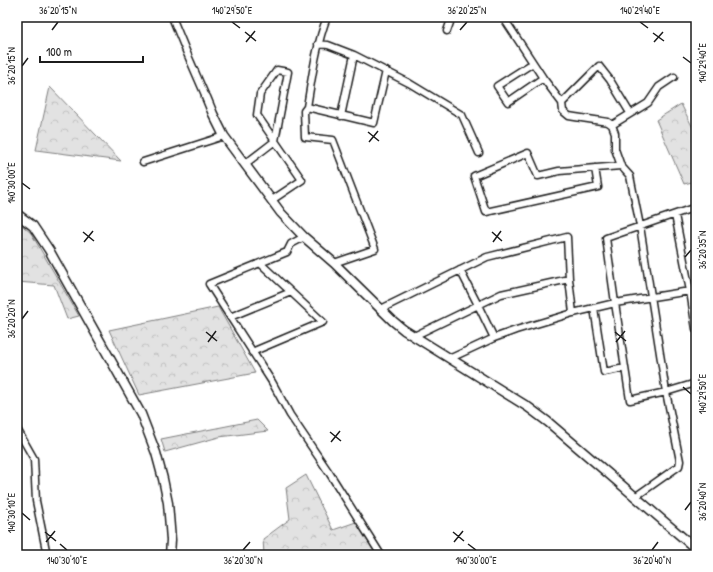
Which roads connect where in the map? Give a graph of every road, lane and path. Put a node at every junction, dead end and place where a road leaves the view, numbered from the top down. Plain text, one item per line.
1 (172, 17) edge
2 (327, 17) edge
3 (452, 17) edge
4 (503, 17) edge
5 (447, 31) dead end
6 (318, 44) junction
7 (354, 56) junction
8 (533, 63) junction
9 (386, 71) junction
10 (674, 77) dead end
11 (543, 78) junction
12 (206, 97) joint
13 (562, 103) junction
14 (307, 107) junction
15 (630, 114) junction
16 (341, 116) junction
17 (612, 125) junction
18 (224, 136) junction
19 (275, 141) junction
20 (479, 153) dead end
21 (143, 162) dead end
22 (245, 164) junction
23 (621, 166) junction
24 (595, 168) junction
25 (272, 200) junction
26 (696, 207) edge
27 (17, 214) edge
28 (675, 215) junction
29 (640, 226) junction
30 (304, 236) junction
31 (260, 263) junction
32 (334, 263) junction
33 (460, 270) junction
34 (569, 279) junction
35 (693, 291) edge
36 (291, 292) junction
37 (652, 298) junction
38 (615, 303) junction
39 (478, 305) junction
40 (594, 308) junction
41 (381, 309) junction
42 (573, 313) junction
43 (230, 317) junction
44 (696, 328) edge
45 (414, 336) junction
46 (494, 338) junction
47 (252, 352) junction
48 (451, 358) junction
49 (625, 368) junction
50 (696, 383) edge
51 (666, 392) junction
52 (17, 429) edge
53 (635, 497) junction
54 (696, 549) edge
55 (47, 555) edge
56 (170, 555) edge
57 (381, 555) edge

1 - 12 street
2 - 6 street
3 - 5 street
4 - 8 street
6 - 7 street
6 - 14 street
7 - 9 street
7 - 16 street
8 - 11 street
8 - 11 street
9 - 16 street
9 - 20 street
10 - 15 street
11 - 13 street
12 - 18 street
13 - 15 street
13 - 17 street
14 - 16 street
14 - 32 street
15 - 17 street
17 - 23 street
18 - 21 street
18 - 22 street
19 - 19 street
19 - 22 street
19 - 25 street
22 - 25 street
23 - 24 street
23 - 29 street
24 - 24 street
25 - 30 street
26 - 28 street
27 - 56 street
28 - 29 street
28 - 35 street
29 - 37 street
29 - 38 street
30 - 31 street
30 - 32 street
31 - 36 street
31 - 43 street
32 - 41 street
33 - 34 street
33 - 39 street
33 - 41 street
34 - 39 street
34 - 42 street
35 - 37 street
35 - 44 street
36 - 43 street
36 - 47 street
37 - 38 street
37 - 51 street
38 - 40 street
38 - 49 street
39 - 45 street
39 - 46 street
40 - 42 street
40 - 49 street
41 - 45 street
42 - 46 street
43 - 47 street
45 - 48 street
46 - 48 street
47 - 57 street
48 - 53 street
49 - 51 street
50 - 51 street
51 - 53 street
52 - 55 street
53 - 54 street

